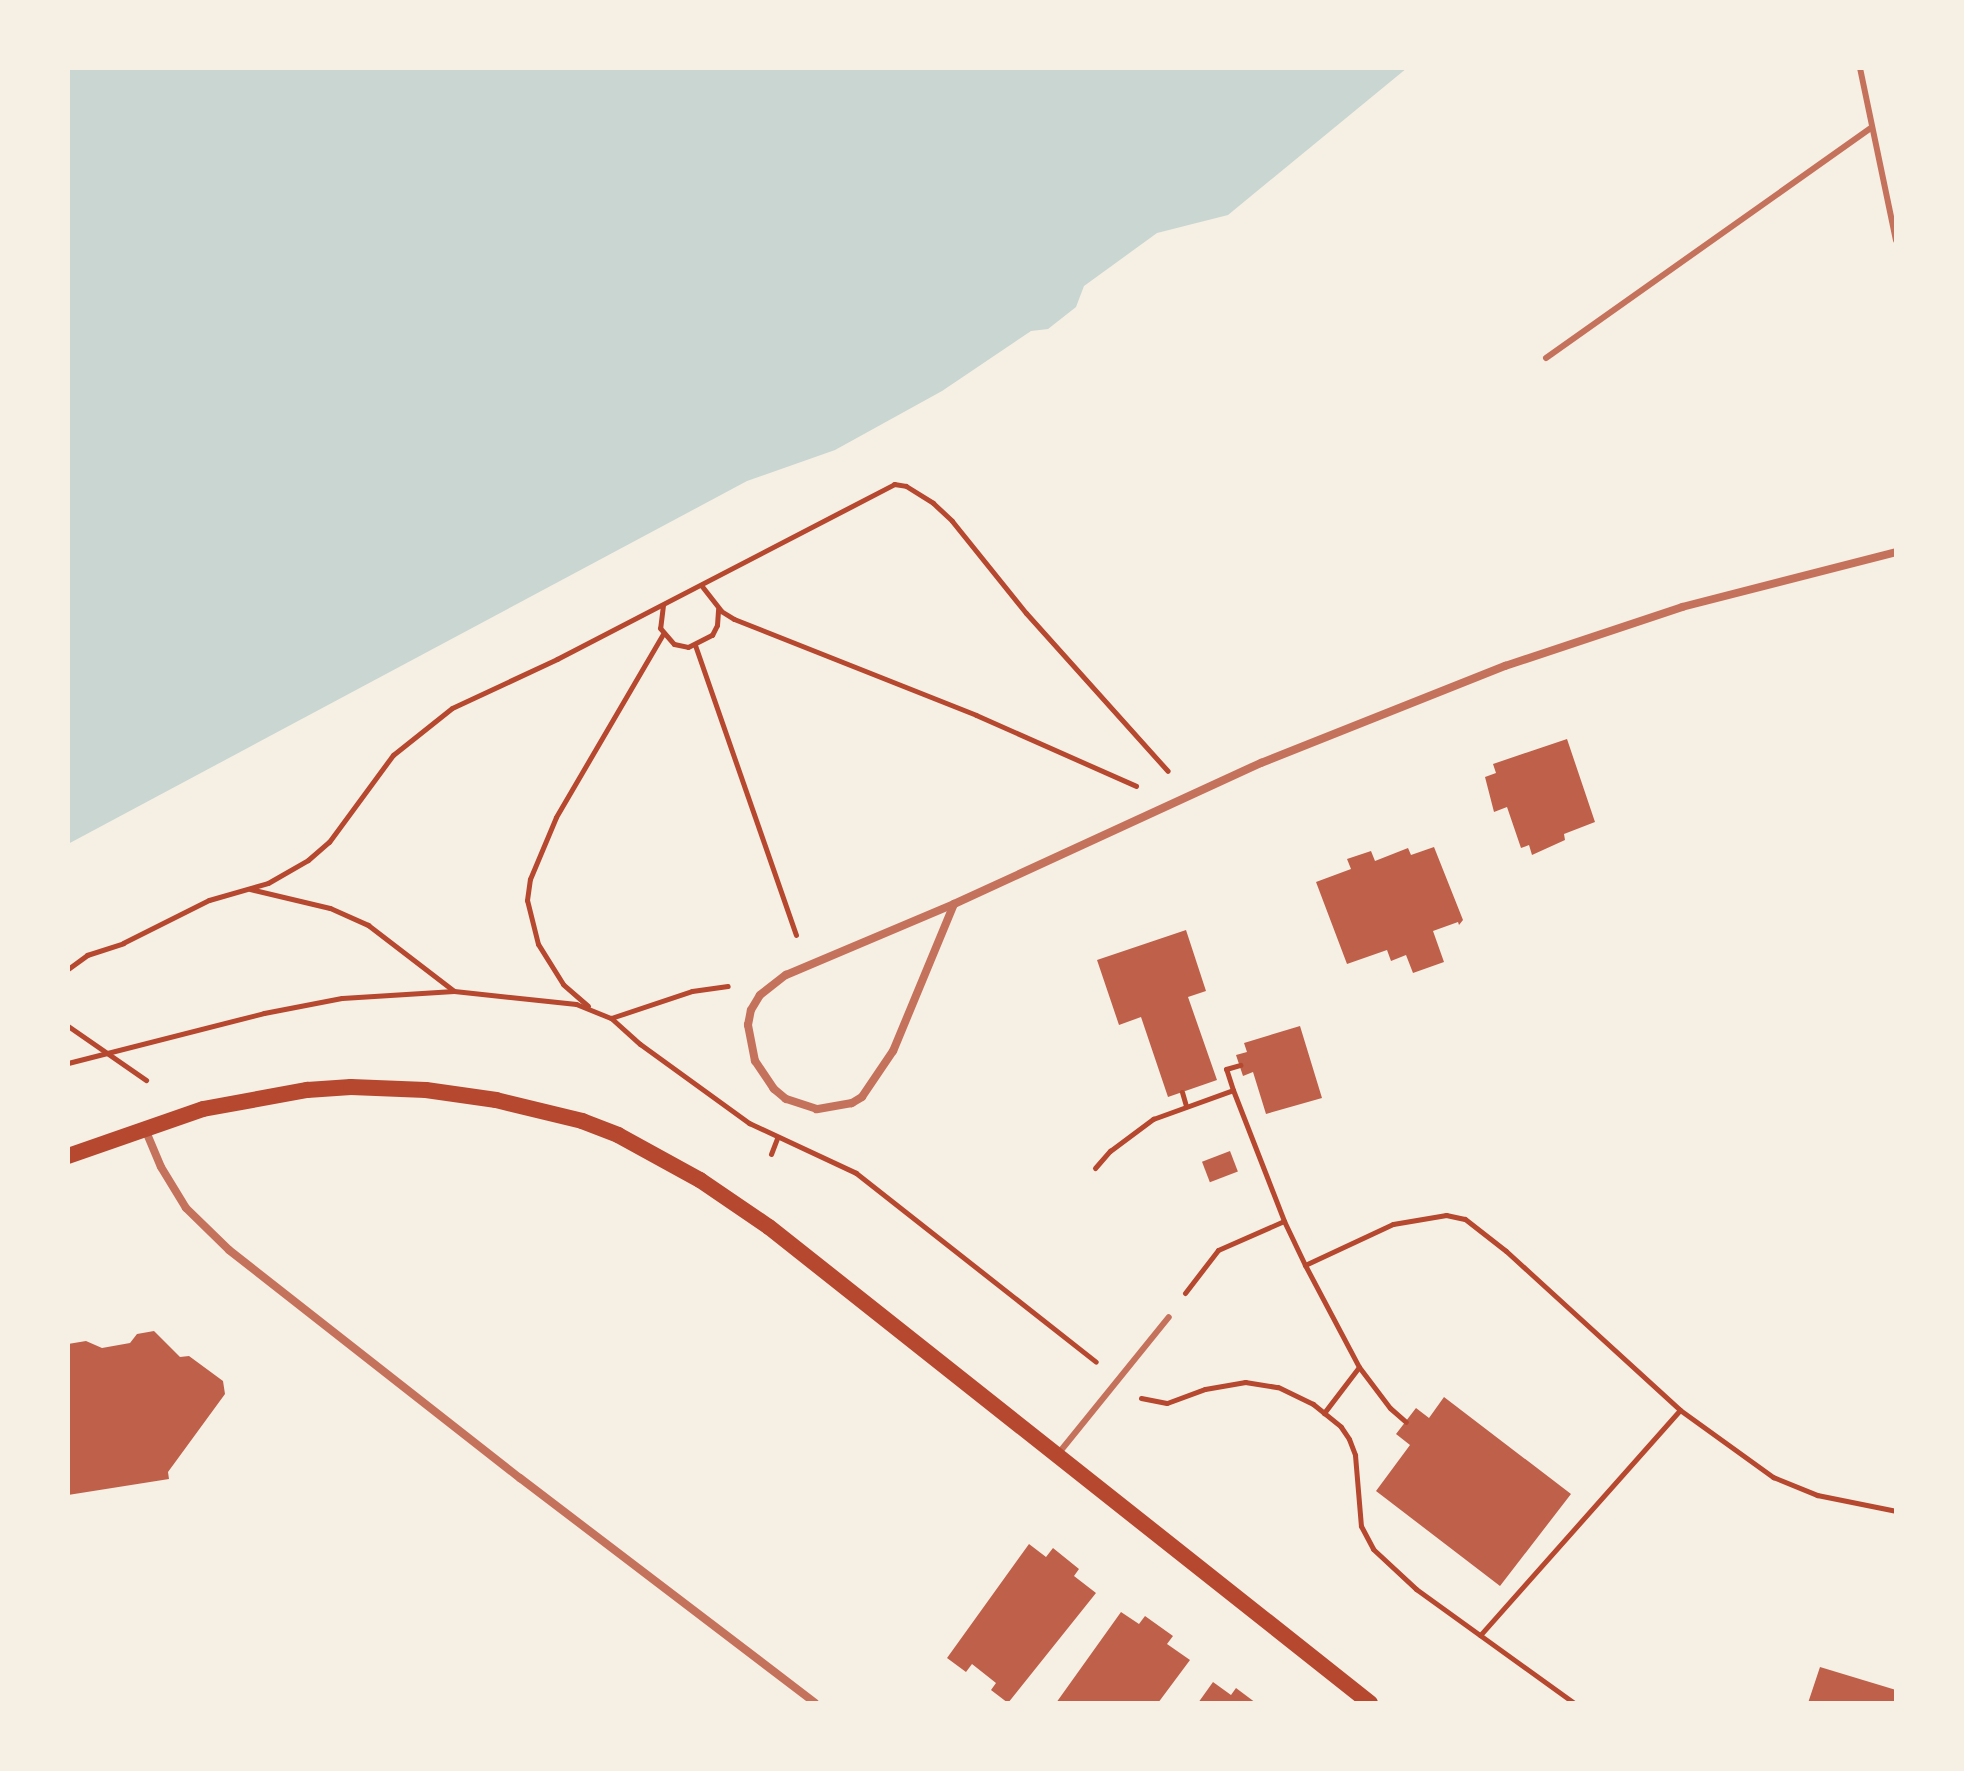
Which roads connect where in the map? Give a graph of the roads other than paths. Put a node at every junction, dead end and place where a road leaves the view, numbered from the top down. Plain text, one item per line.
1 (1860, 68) edge
2 (1871, 128) junction
3 (1896, 240) edge
4 (1546, 358) dead end
5 (1896, 552) edge
6 (954, 904) junction
7 (145, 1128) junction
8 (68, 1156) edge
9 (1169, 1317) road end
10 (1056, 1457) junction
11 (815, 1703) edge
12 (1370, 1703) edge

1 - 2 lane
2 - 3 lane
2 - 4 lane
5 - 6 street
6 - 6 street
7 - 8 main road
7 - 10 main road
7 - 11 street
9 - 10 lane
10 - 12 main road

